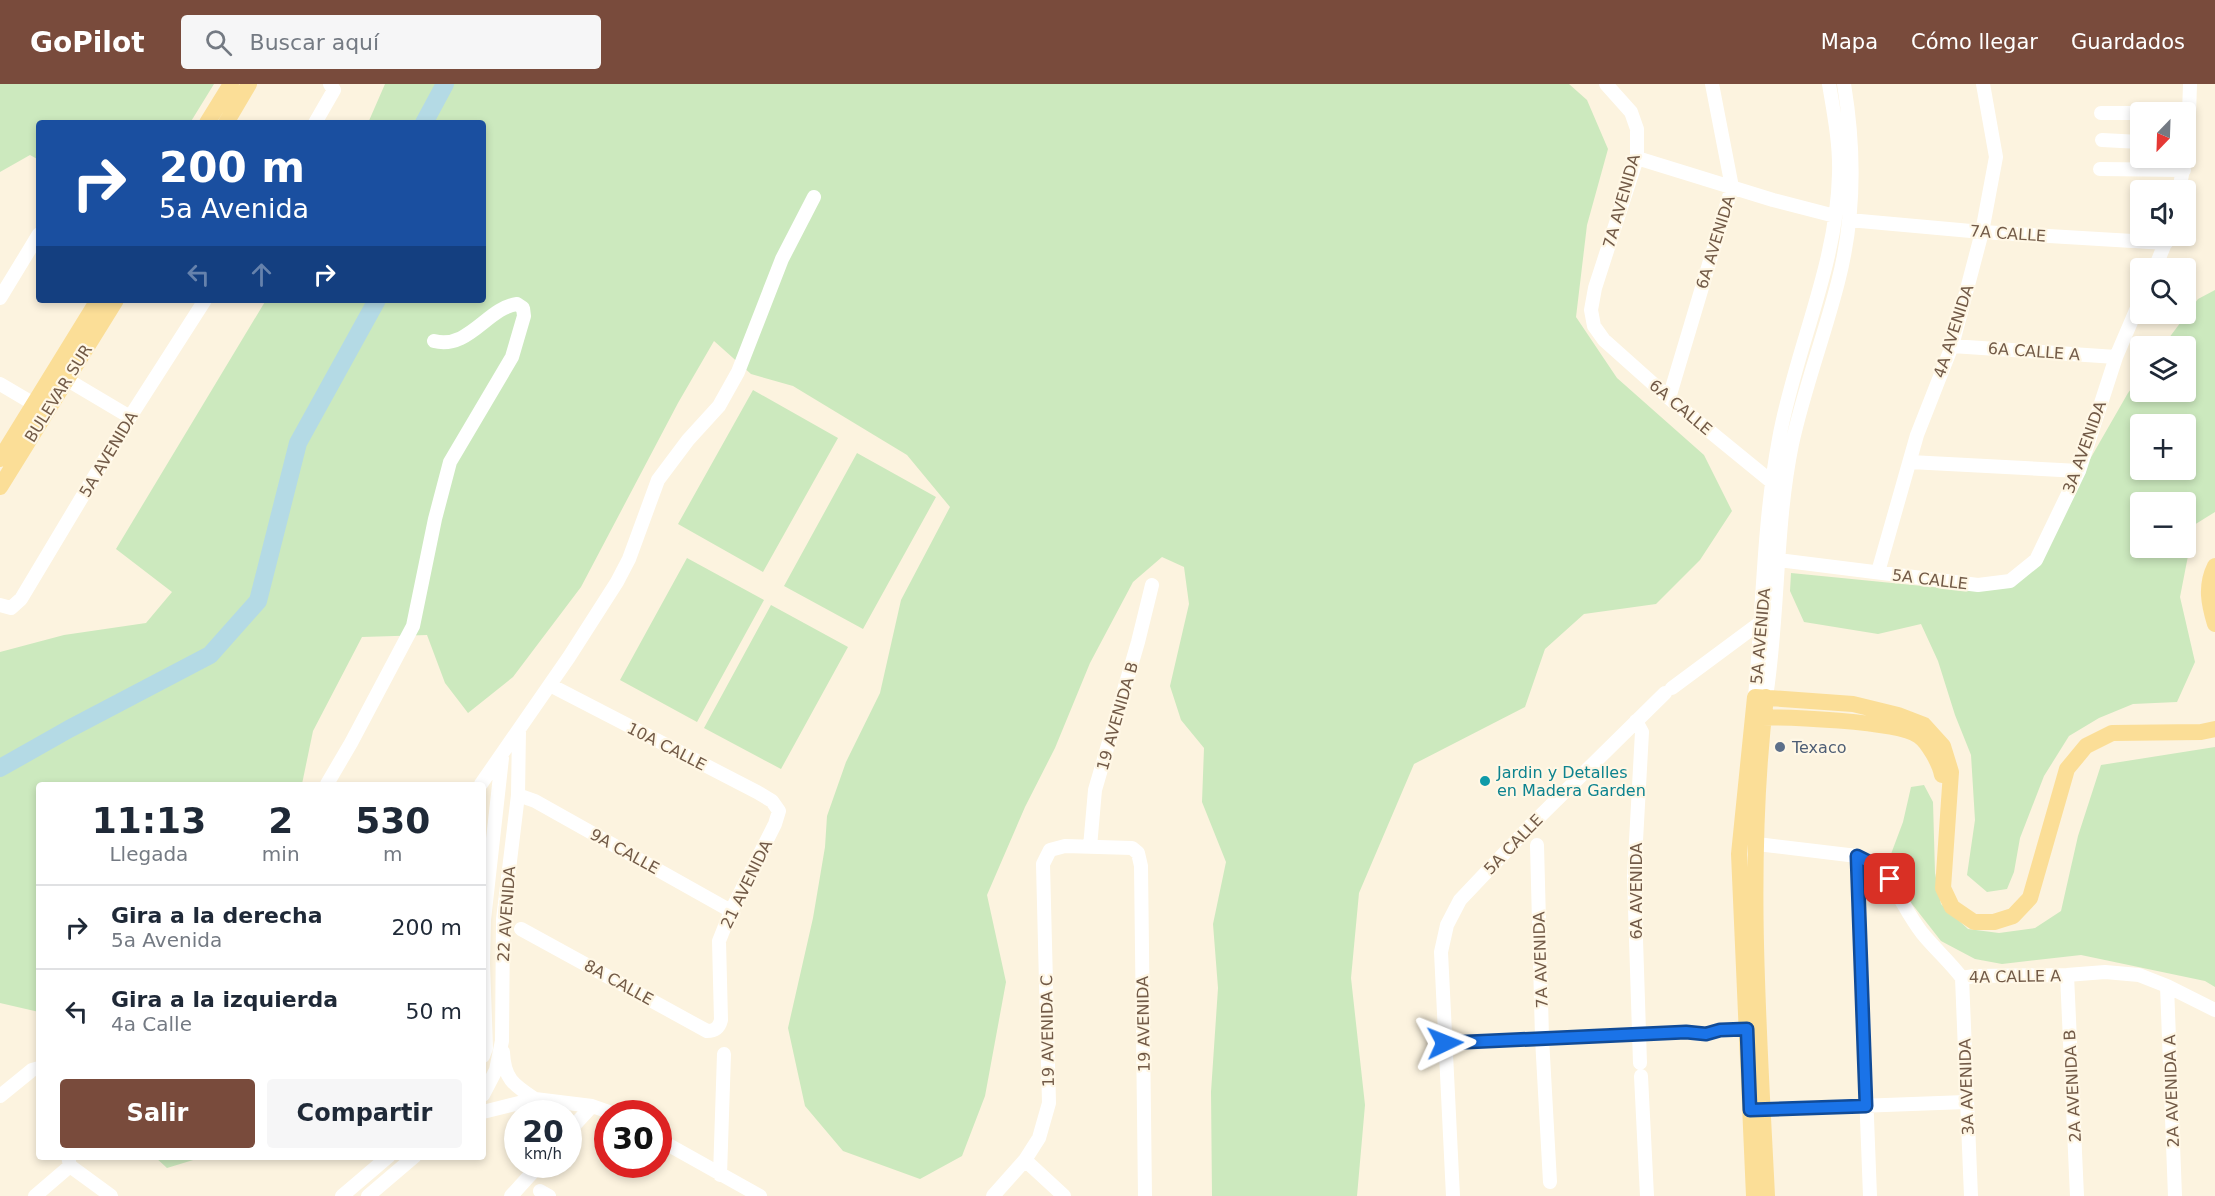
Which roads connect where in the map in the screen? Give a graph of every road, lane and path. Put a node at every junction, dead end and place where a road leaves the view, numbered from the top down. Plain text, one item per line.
1 (231, 84) edge
2 (249, 84) edge
3 (1606, 84) edge
4 (1712, 84) edge
5 (1829, 84) edge
6 (1844, 84) edge
7 (1983, 84) edge
8 (2190, 84) edge
9 (332, 87) edge
10 (2188, 102) edge
11 (2101, 113) dead end
12 (2130, 113) edge
13 (209, 120) edge
14 (228, 120) edge
15 (316, 120) edge
16 (2102, 140) dead end
17 (2130, 141) edge
18 (1845, 154) junction
19 (1637, 158) junction
20 (2100, 170) dead end
21 (2184, 170) joint
22 (2182, 180) edge
23 (1732, 188) junction
24 (814, 197) dead end
25 (1835, 216) junction
26 (1849, 220) junction
27 (1982, 232) junction
28 (2130, 238) edge
29 (36, 239) edge
30 (0, 298) edge
31 (96, 303) edge
32 (114, 303) edge
33 (203, 303) edge
34 (2130, 324) edge
35 (1594, 326) joint
36 (435, 341) dead end
37 (1952, 346) junction
38 (2116, 357) junction
39 (66, 379) junction
40 (0, 384) edge
41 (1669, 398) junction
42 (34, 405) junction
43 (130, 417) junction
44 (1781, 429) junction
45 (1796, 431) junction
46 (0, 459) edge
47 (1910, 462) junction
48 (2079, 471) junction
49 (1773, 483) junction
50 (0, 487) edge
51 (1778, 561) junction
52 (2215, 566) edge
53 (1878, 572) junction
54 (2010, 581) joint
55 (1152, 585) dead end
56 (2215, 586) edge
57 (2215, 598) edge
58 (6, 606) edge
59 (1761, 622) junction
60 (2215, 624) edge
61 (550, 685) junction
62 (1761, 697) junction
63 (1758, 718) junction
64 (1636, 720) junction
65 (519, 729) junction
66 (2215, 729) edge
67 (2215, 736) edge
68 (502, 756) junction
69 (328, 782) edge
70 (483, 782) edge
71 (2061, 792) junction
72 (518, 795) junction
73 (779, 811) joint
74 (1950, 812) junction
75 (1757, 844) junction
76 (1537, 845) dead end
77 (1090, 847) junction
78 (1857, 856) junction
79 (486, 902) edge
80 (731, 910) junction
81 (503, 919) junction
82 (486, 920) edge
83 (521, 929) dead end
84 (2067, 975) junction
85 (1962, 978) junction
86 (2167, 986) junction
87 (2215, 1010) edge
88 (716, 1029) joint
89 (1747, 1029) junction
90 (1639, 1034) junction
91 (1542, 1038) junction
92 (502, 1041) junction
93 (1445, 1043) junction
94 (724, 1054) dead end
95 (36, 1069) edge
96 (486, 1089) edge
97 (0, 1096) edge
98 (535, 1099) junction
99 (1966, 1102) junction
100 (592, 1106) joint
101 (1866, 1106) junction
102 (1757, 1110) junction
103 (486, 1111) edge
104 (582, 1117) edge
105 (672, 1147) edge
106 (384, 1160) edge
107 (410, 1160) edge
108 (1025, 1160) junction
109 (69, 1161) edge
110 (720, 1175) junction
111 (527, 1178) edge
112 (1550, 1182) dead end
113 (34, 1196) edge
114 (111, 1196) edge
115 (342, 1196) edge
116 (368, 1196) edge
117 (511, 1196) edge
118 (760, 1196) edge
119 (993, 1196) edge
120 (1064, 1196) edge
121 (1145, 1196) edge
122 (1454, 1196) edge
123 (1647, 1196) edge
124 (1754, 1196) edge
125 (1767, 1196) edge
126 (1870, 1196) edge
127 (1971, 1196) edge
128 (2077, 1196) edge
129 (2162, 1196) edge
130 (2175, 1196) edge

1 - 13 main road
2 - 14 main road
3 - 19 street, 7A AVENIDA
4 - 23 street, 6A AVENIDA
5 - 18 street, 5A AVENIDA
6 - 18 street, 5A AVENIDA
7 - 27 street, 4A AVENIDA
8 - 10 street
9 - 15 street
11 - 12 street
16 - 17 street
18 - 25 street, 5A AVENIDA
18 - 26 street, 5A AVENIDA
19 - 23 street
19 - 35 street, 7A AVENIDA
20 - 21 street
21 - 22 street
23 - 25 street
23 - 41 street, 6A AVENIDA
24 - 61 street
25 - 44 street, 5A AVENIDA
26 - 27 street, 7A CALLE
26 - 45 street, 5A AVENIDA
27 - 28 street, 7A CALLE
27 - 37 street, 4A AVENIDA
29 - 30 street
31 - 42 main road, BULEVAR SUR
32 - 39 main road, BULEVAR SUR
33 - 43 street, 5A AVENIDA
34 - 38 street, 3A AVENIDA
35 - 41 street, 6A CALLE
36 - 69 street
37 - 38 street, 6A CALLE A
37 - 47 street, 4A AVENIDA
38 - 48 street, 3A AVENIDA
39 - 43 street
39 - 50 main road, BULEVAR SUR
40 - 42 street
41 - 49 street, 6A CALLE
42 - 46 main road, BULEVAR SUR
43 - 58 street, 5A AVENIDA
44 - 45 street
44 - 49 street, 5A AVENIDA
45 - 51 street, 5A AVENIDA
47 - 48 street
47 - 53 street, 4A AVENIDA
48 - 54 street, 3A AVENIDA
49 - 59 street, 5A AVENIDA
51 - 53 street, 5A CALLE
51 - 62 street, 5A AVENIDA
52 - 60 main road
53 - 54 street, 5A CALLE
55 - 77 street, 19 AVENIDA B
56 - 57 main road
59 - 62 street, 5A AVENIDA
59 - 64 street, 5A CALLE
61 - 65 street
61 - 73 street, 10A CALLE
62 - 63 main road, 5A AVENIDA
62 - 74 main road
63 - 74 main road
63 - 75 main road, 5A AVENIDA
63 - 89 main road, 5A AVENIDA
64 - 90 street, 6A AVENIDA
64 - 93 street, 5A CALLE
65 - 68 street
65 - 72 street, 22 AVENIDA
66 - 71 main road
67 - 71 main road
68 - 70 street
68 - 79 street, 22 AVENIDA
71 - 74 main road
72 - 80 street, 9A CALLE
72 - 81 street, 22 AVENIDA
73 - 80 street, 21 AVENIDA
75 - 78 street, 4A CALLE A
75 - 102 main road, 5A AVENIDA
76 - 91 street, 7A AVENIDA
77 - 108 street, 19 AVENIDA C
77 - 121 street, 19 AVENIDA
78 - 85 street, 4A CALLE A
78 - 101 street
80 - 88 street, 21 AVENIDA
81 - 82 street
81 - 92 street, 22 AVENIDA
83 - 88 street, 8A CALLE
84 - 85 street, 4A CALLE A
84 - 86 street, 4A CALLE A
84 - 128 street, 2A AVENIDA B
85 - 99 street, 3A AVENIDA
86 - 87 street, 4A CALLE A
86 - 130 street, 2A AVENIDA A
89 - 90 street
89 - 102 main road, 5A AVENIDA
90 - 91 street
90 - 123 street, 6A AVENIDA
91 - 93 street
91 - 112 street, 7A AVENIDA
92 - 96 street, 22 AVENIDA
92 - 98 street
93 - 122 street, 5A CALLE
94 - 110 street
95 - 97 street
98 - 100 street
98 - 103 street
99 - 101 street
99 - 127 street, 3A AVENIDA
100 - 104 street
101 - 102 street
101 - 126 street
102 - 124 main road, 5A AVENIDA
102 - 125 main road, 5A AVENIDA
105 - 110 street
106 - 115 street
107 - 116 street
108 - 119 street, 19 AVENIDA C
108 - 120 street
109 - 113 street
109 - 114 street
110 - 118 street
111 - 117 street
129 - 130 street

